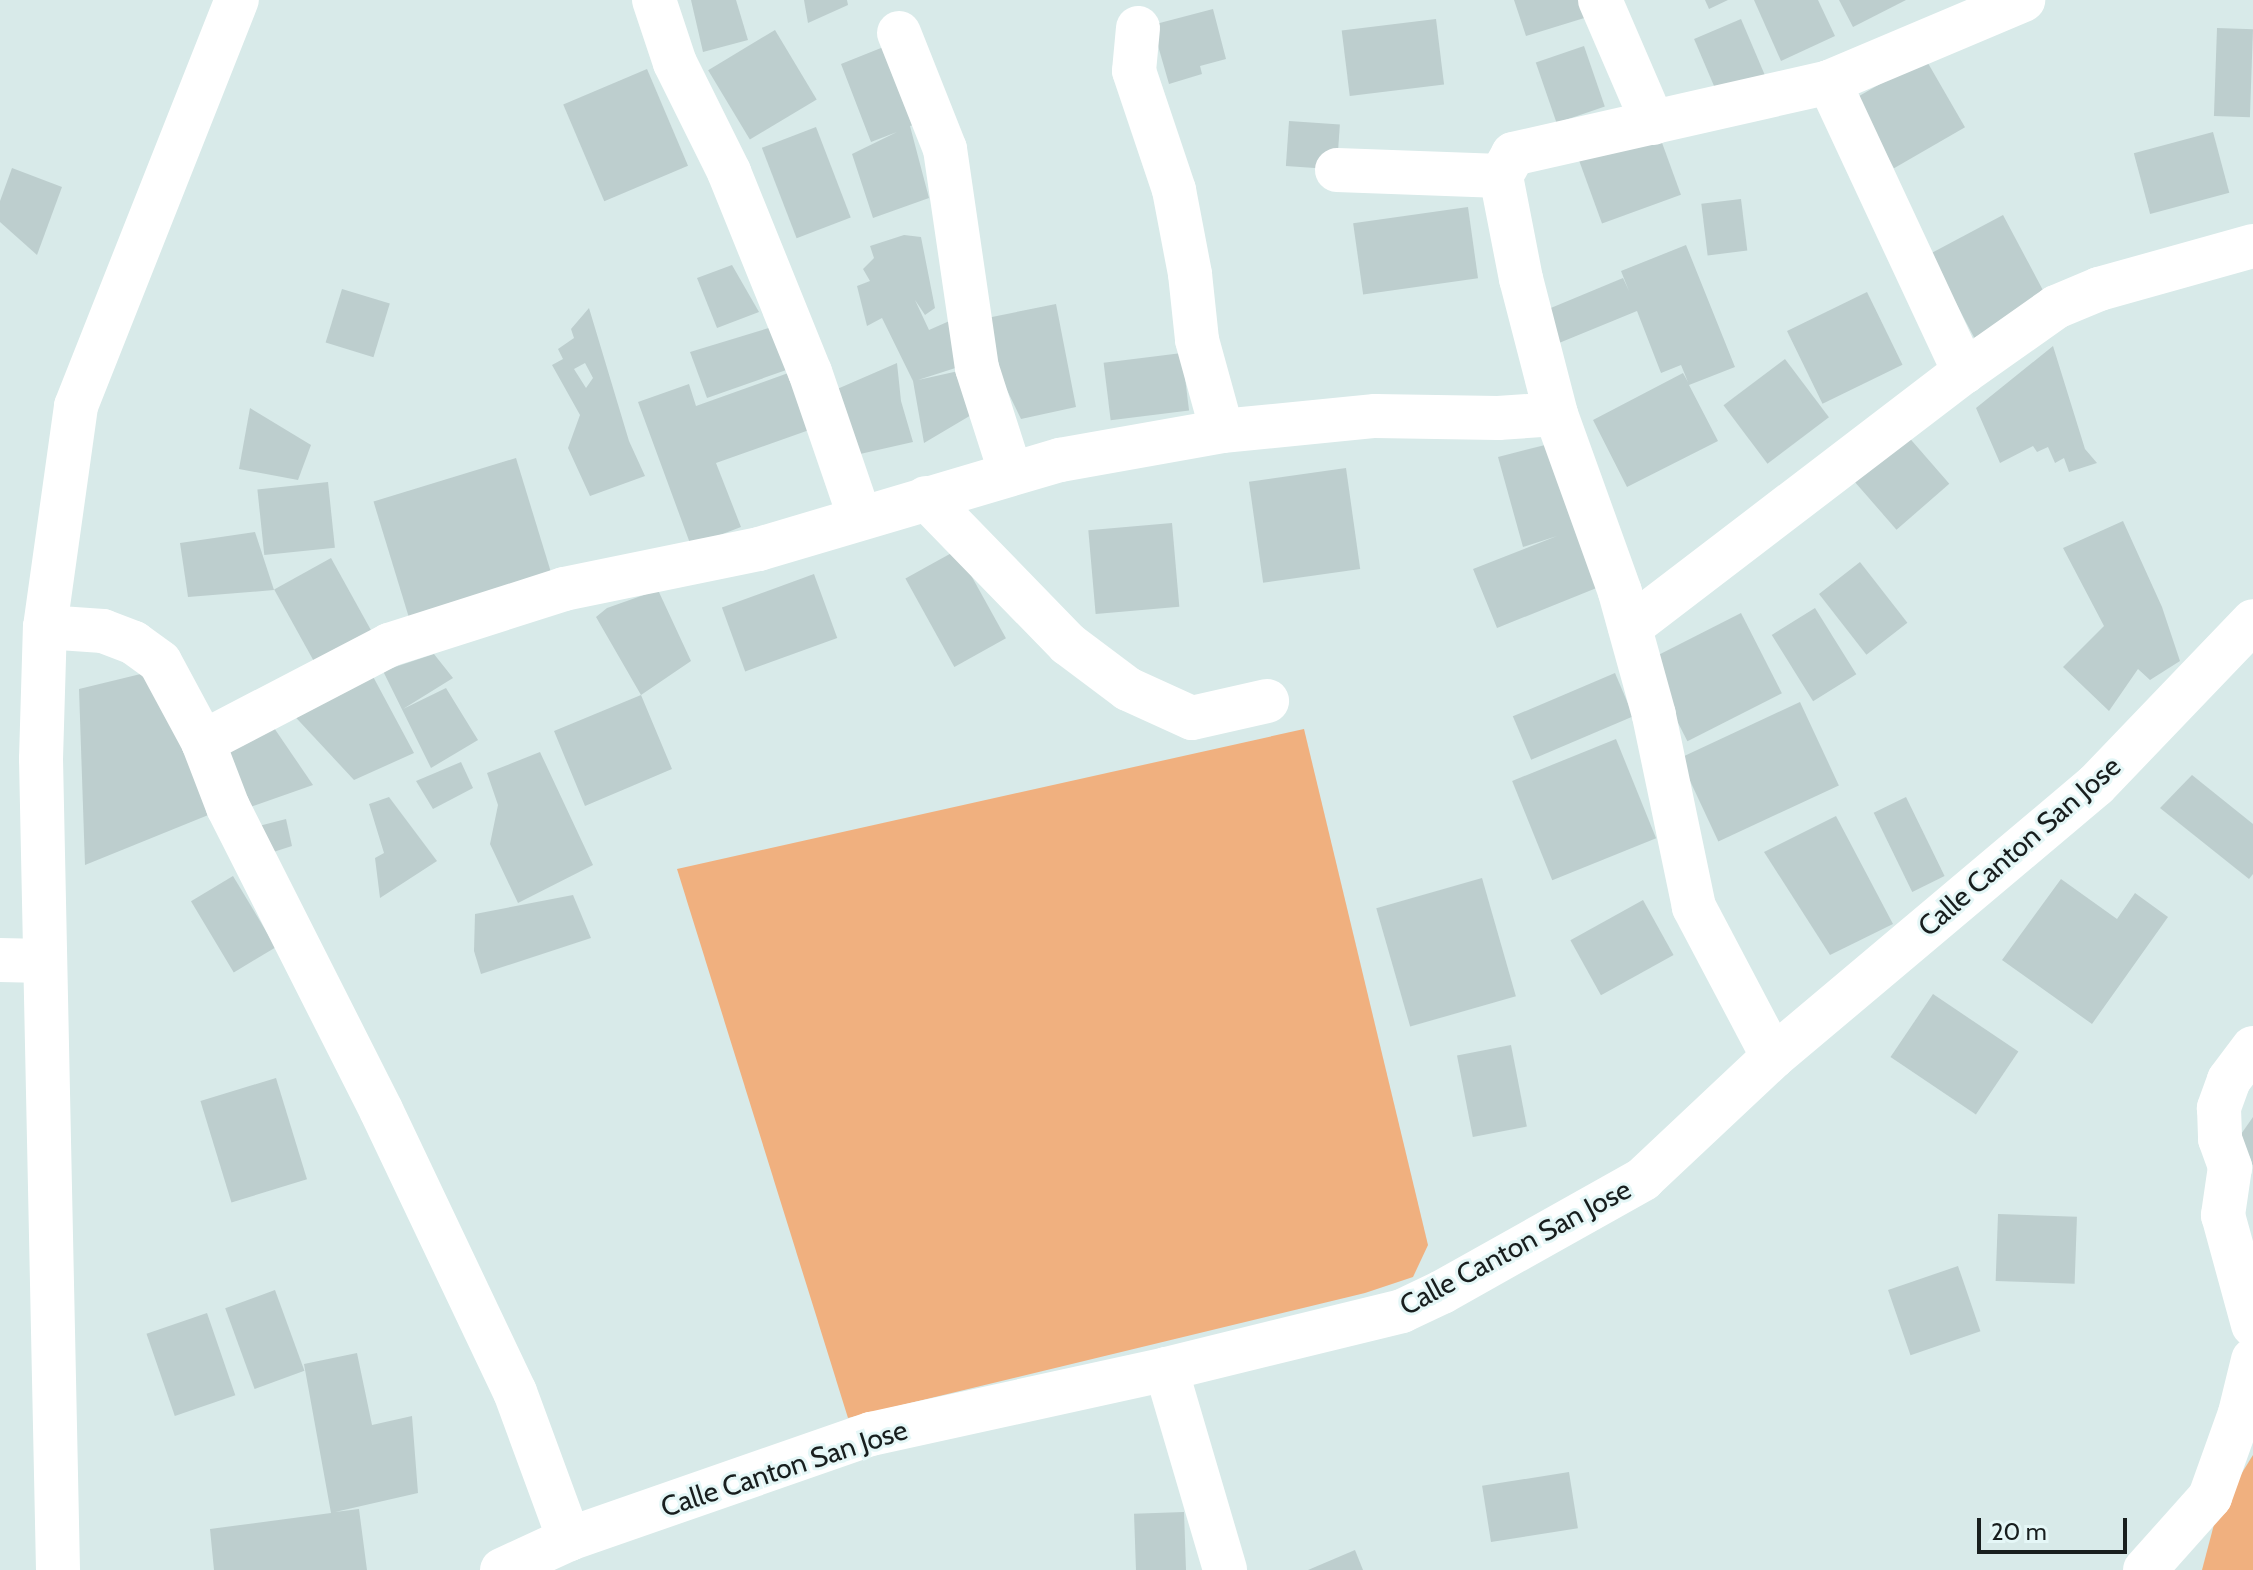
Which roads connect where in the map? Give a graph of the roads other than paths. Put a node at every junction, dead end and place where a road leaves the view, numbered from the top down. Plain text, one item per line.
1 (237, 0) edge
2 (654, 0) edge
3 (1600, 0) edge
4 (2023, 0) edge
5 (1138, 28) dead end
6 (899, 33) dead end
7 (1829, 82) junction
8 (1653, 123) junction
9 (1337, 170) dead end
10 (1501, 176) junction
11 (2253, 246) edge
12 (1964, 372) junction
13 (1556, 414) junction
14 (1222, 431) junction
15 (1011, 474) junction
16 (926, 498) junction
17 (860, 518) junction
18 (2253, 621) edge
19 (45, 627) junction
20 (1630, 627) junction
21 (1267, 701) dead end
22 (203, 742) junction
23 (0, 960) edge
24 (44, 961) junction
25 (2253, 1048) edge
26 (1773, 1057) junction
27 (2253, 1325) edge
28 (2253, 1360) edge
29 (1166, 1369) junction
30 (569, 1539) junction
31 (58, 1570) edge
32 (502, 1570) edge
33 (1225, 1570) edge
34 (2145, 1570) edge

1 - 19 street
2 - 17 street
3 - 8 street
4 - 7 street
5 - 14 street
6 - 15 street
7 - 8 street
7 - 12 street
8 - 10 street
9 - 10 street
10 - 13 street
11 - 12 street
12 - 20 street
13 - 14 street
13 - 20 street
14 - 15 street
15 - 16 street
16 - 17 street
16 - 21 street
17 - 22 street
18 - 26 street, Calle Canton San Jose
19 - 22 street
19 - 24 street
20 - 26 street
22 - 30 street
23 - 24 street
24 - 31 street
25 - 27 street
26 - 29 street, Calle Canton San Jose
28 - 34 street
29 - 30 street, Calle Canton San Jose
29 - 33 street
30 - 32 street, Calle Canton San Jose

